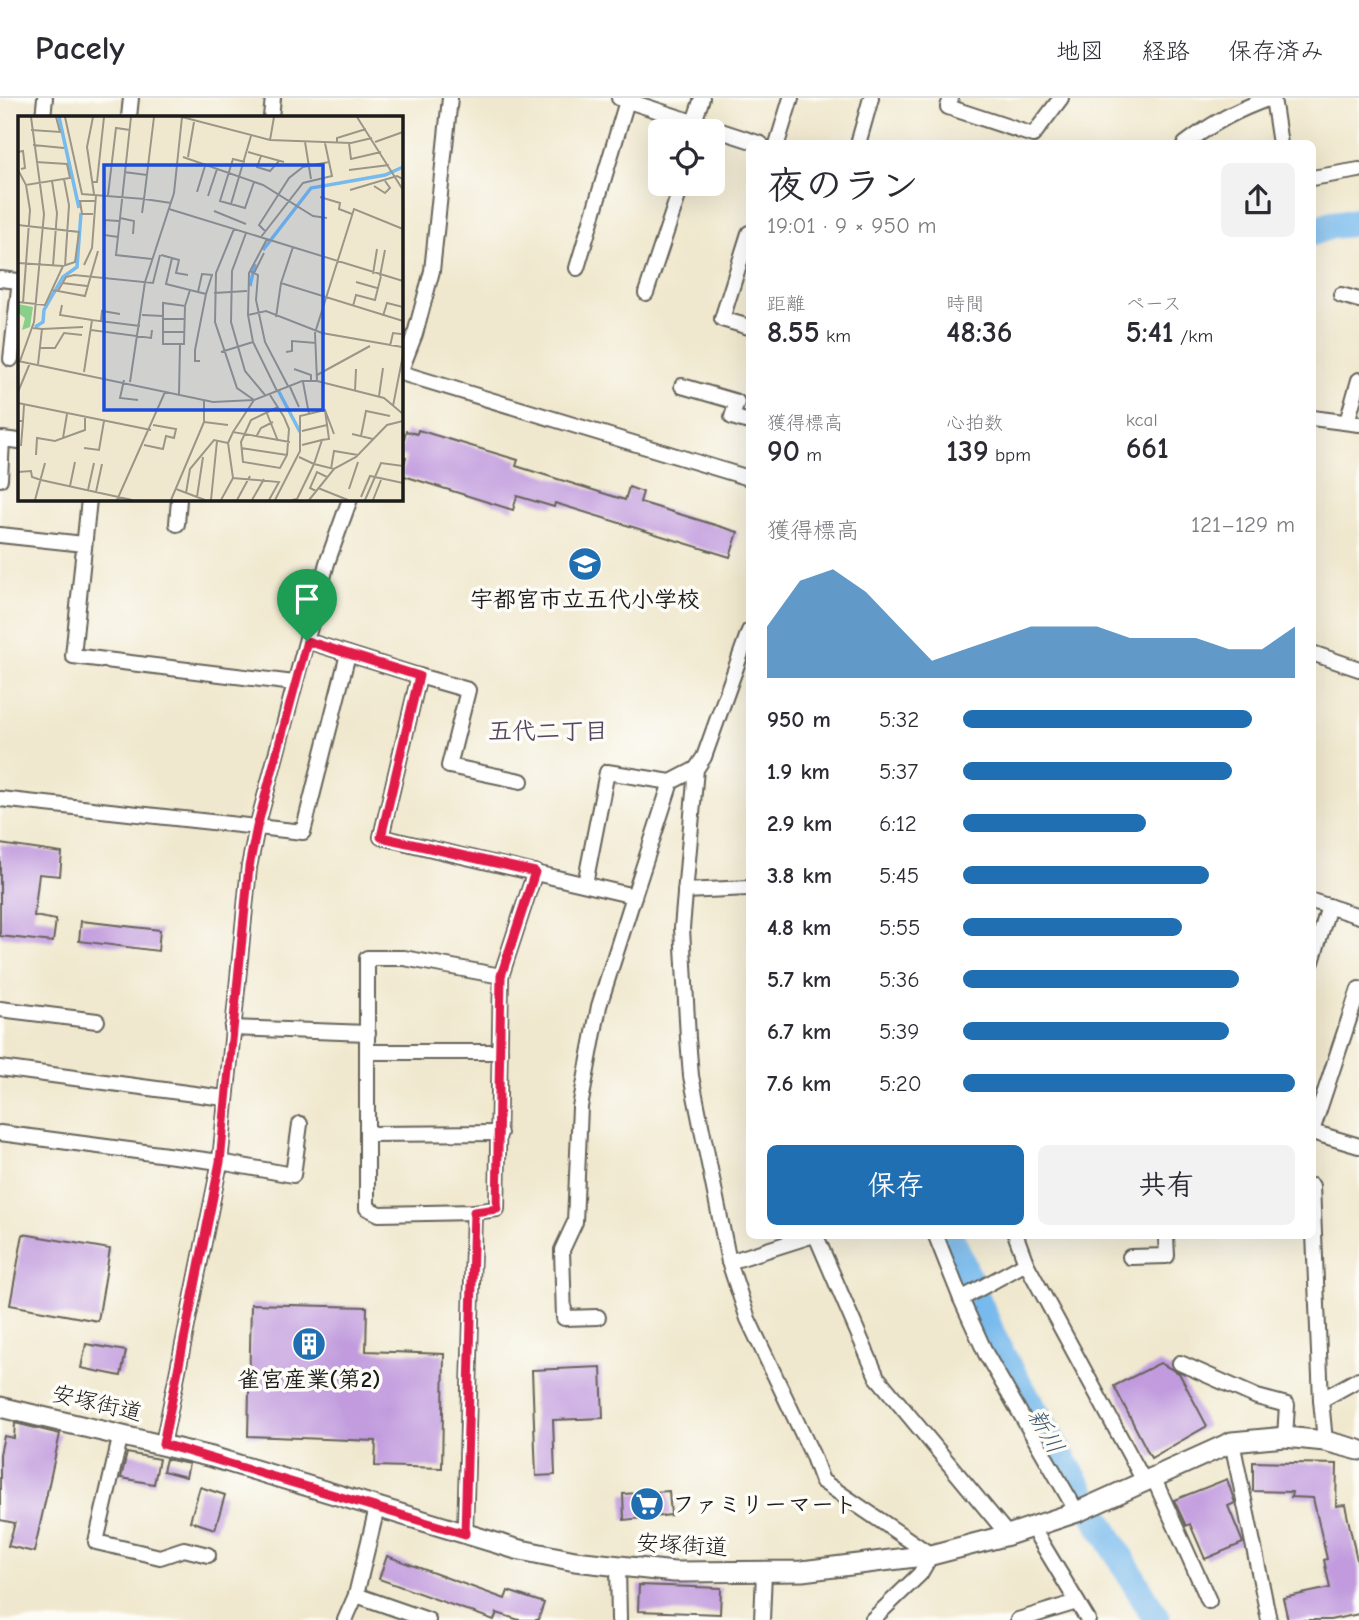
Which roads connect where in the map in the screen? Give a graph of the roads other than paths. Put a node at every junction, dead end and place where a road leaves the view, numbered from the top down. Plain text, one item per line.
1 (45, 98) edge
2 (131, 98) edge
3 (273, 98) edge
4 (450, 98) edge
5 (702, 98) edge
6 (791, 98) edge
7 (871, 98) edge
8 (951, 98) edge
9 (1061, 98) edge
10 (1271, 98) edge
11 (623, 99) edge
12 (43, 116) edge
13 (129, 116) edge
14 (271, 116) edge
15 (679, 119) edge
16 (699, 119) edge
17 (725, 134) edge
18 (747, 140) edge
19 (778, 140) edge
20 (859, 140) edge
21 (1190, 140) edge
22 (1279, 140) edge
23 (1359, 170) edge
24 (1316, 177) edge
25 (678, 196) edge
26 (746, 243) edge
27 (576, 268) dead end
28 (0, 279) edge
29 (18, 281) edge
30 (646, 293) dead end
31 (1341, 295) dead end
32 (18, 297) edge
33 (1359, 300) edge
34 (746, 326) edge
35 (408, 333) edge
36 (11, 359) dead end
37 (402, 366) edge
38 (402, 372) edge
39 (1359, 380) edge
40 (681, 386) dead end
41 (1316, 418) edge
42 (746, 421) edge
43 (1353, 423) edge
44 (18, 441) edge
45 (746, 477) edge
46 (0, 479) edge
47 (89, 500) edge
48 (179, 500) edge
49 (350, 500) edge
50 (177, 524) dead end
51 (0, 535) edge
52 (84, 544) junction
53 (746, 639) edge
54 (307, 641) junction
55 (348, 654) junction
56 (1316, 654) edge
57 (1359, 669) edge
58 (419, 676) junction
59 (294, 683) junction
60 (696, 769) junction
61 (522, 781) dead end
62 (671, 782) junction
63 (0, 799) edge
64 (257, 827) junction
65 (535, 872) junction
66 (585, 884) junction
67 (746, 888) edge
68 (685, 891) junction
69 (634, 896) junction
70 (1316, 902) edge
71 (1329, 906) junction
72 (1359, 916) edge
73 (1316, 949) edge
74 (501, 976) junction
75 (1359, 989) edge
76 (0, 1009) edge
77 (97, 1021) dead end
78 (232, 1028) junction
79 (368, 1033) junction
80 (368, 1052) junction
81 (500, 1052) junction
82 (0, 1068) edge
83 (225, 1098) junction
84 (1316, 1120) edge
85 (300, 1124) dead end
86 (0, 1132) edge
87 (500, 1133) junction
88 (1316, 1133) edge
89 (368, 1134) junction
90 (1359, 1146) edge
91 (220, 1162) junction
92 (474, 1212) junction
93 (803, 1239) edge
94 (814, 1239) edge
95 (937, 1239) edge
96 (1017, 1239) edge
97 (1166, 1239) edge
98 (1314, 1239) edge
99 (1130, 1257) dead end
100 (729, 1262) junction
101 (1026, 1263) junction
102 (963, 1298) junction
103 (598, 1317) dead end
104 (1180, 1363) dead end
105 (1359, 1379) edge
106 (1321, 1400) junction
107 (0, 1407) edge
108 (121, 1434) junction
109 (1285, 1437) junction
110 (1325, 1441) junction
111 (1232, 1442) junction
112 (163, 1444) junction
113 (1359, 1451) edge
114 (1149, 1481) junction
115 (377, 1508) junction
116 (1086, 1508) junction
117 (1032, 1527) junction
118 (465, 1534) junction
119 (1008, 1535) junction
120 (208, 1555) dead end
121 (931, 1555) junction
122 (618, 1566) junction
123 (764, 1572) junction
124 (356, 1595) junction
125 (1209, 1601) dead end
126 (1077, 1602) junction
127 (345, 1620) edge
128 (428, 1620) edge
129 (619, 1620) edge
130 (762, 1620) edge
131 (872, 1620) edge
132 (1018, 1620) edge
133 (1088, 1620) edge
134 (1269, 1620) edge

1 - 12 street
2 - 13 street
3 - 14 street
4 - 35 street
5 - 16 street
6 - 19 street
7 - 20 street
8 - 9 street
10 - 21 street
10 - 22 street
11 - 15 street
11 - 27 street
17 - 18 street
23 - 24 street
25 - 30 street
26 - 34 street
28 - 29 street
31 - 33 street
32 - 36 street
35 - 37 street
38 - 45 street
39 - 43 street
40 - 42 street
41 - 43 street
44 - 46 street
47 - 52 street
48 - 50 street
49 - 54 street
51 - 52 street
52 - 59 street
53 - 60 street
54 - 55 street
54 - 59 street
55 - 58 street
55 - 64 street
56 - 57 street
58 - 61 street
58 - 65 street
59 - 64 street
60 - 62 street
60 - 68 street
62 - 66 street
62 - 69 street
63 - 64 street
64 - 78 street
65 - 66 street
65 - 74 street
66 - 69 street
67 - 68 street
68 - 100 street
69 - 103 street
70 - 71 street
71 - 72 street
71 - 73 street
74 - 79 street
74 - 81 street
75 - 84 street
76 - 77 street
78 - 79 street
78 - 83 street
79 - 80 street
80 - 81 street
80 - 89 street
81 - 87 street
82 - 83 street
83 - 91 street
85 - 91 street
86 - 91 street
87 - 89 street
87 - 92 street
88 - 90 street
89 - 92 street
91 - 112 street
92 - 118 street
93 - 100 street
94 - 119 street
95 - 102 street
96 - 101 street
97 - 99 street
98 - 106 street
100 - 121 street
101 - 102 street
101 - 114 street
102 - 116 street
104 - 109 street
105 - 106 street
106 - 110 street
107 - 108 main road, 安塚街道
108 - 112 main road, 安塚街道
108 - 120 street
109 - 110 main road, 安塚街道
109 - 111 main road, 安塚街道
110 - 113 main road, 安塚街道
111 - 114 main road, 安塚街道
111 - 134 street
112 - 115 main road, 安塚街道
114 - 116 main road, 安塚街道
114 - 125 street
115 - 118 main road, 安塚街道
115 - 124 street
116 - 117 main road, 安塚街道
117 - 119 main road, 安塚街道
117 - 126 street
118 - 122 main road, 安塚街道
119 - 121 main road, 安塚街道
121 - 123 main road, 安塚街道
121 - 131 street
122 - 123 main road, 安塚街道
122 - 129 street
123 - 130 street
124 - 127 street
124 - 128 street
126 - 132 street
126 - 133 street

